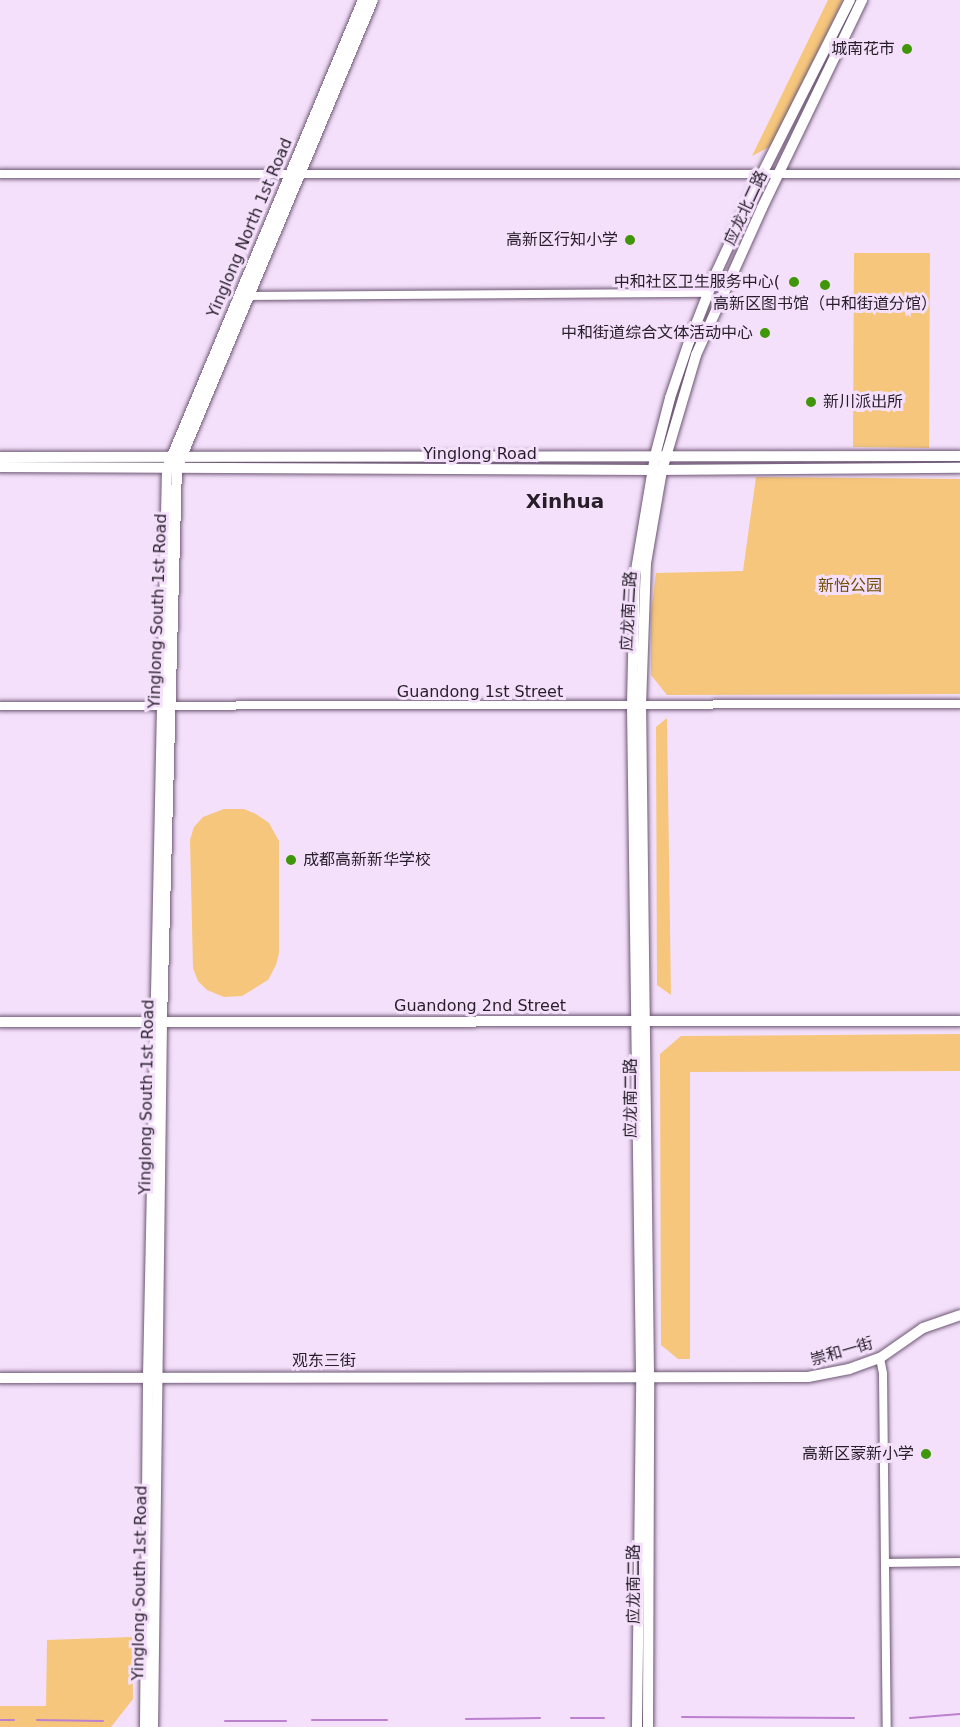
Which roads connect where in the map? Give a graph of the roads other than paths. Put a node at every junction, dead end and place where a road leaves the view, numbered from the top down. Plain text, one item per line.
1 (363, 0) edge
2 (373, 0) edge
3 (849, 0) edge
4 (862, 0) edge
5 (0, 174) edge
6 (294, 174) junction
7 (762, 174) junction
8 (779, 174) junction
9 (960, 174) edge
10 (708, 293) junction
11 (248, 296) junction
12 (660, 456) junction
13 (960, 456) edge
14 (0, 457) edge
15 (174, 462) junction
16 (0, 467) edge
17 (960, 468) edge
18 (657, 470) junction
19 (960, 704) edge
20 (637, 705) junction
21 (0, 706) edge
22 (167, 706) junction
23 (641, 1021) junction
24 (960, 1021) edge
25 (0, 1022) edge
26 (159, 1022) junction
27 (960, 1315) edge
28 (880, 1358) junction
29 (153, 1376) junction
30 (645, 1376) junction
31 (0, 1378) edge
32 (960, 1562) edge
33 (886, 1563) junction
34 (145, 1727) edge
35 (153, 1727) edge
36 (638, 1727) edge
37 (648, 1727) edge
38 (886, 1727) edge

1 - 6 street, Yinglong North 1st Road
2 - 6 street, Yinglong North 1st Road
3 - 7 street, 应龙北二路
4 - 8 street, 应龙北二路
5 - 6 street
6 - 7 street
6 - 11 street, Yinglong North 1st Road
6 - 15 street, Yinglong North 1st Road
7 - 8 street
7 - 10 street, 应龙北二路
8 - 9 street
8 - 12 street, 应龙北二路
10 - 11 street
10 - 12 street, 应龙北二路
11 - 15 street, Yinglong North 1st Road
12 - 13 street, Yinglong Road
12 - 15 street, Yinglong Road
12 - 18 street, 应龙北二路
14 - 15 street, Yinglong Road
15 - 16 street, Yinglong Road
15 - 18 street, Yinglong Road
15 - 22 street, Yinglong South 1st Road
17 - 18 street, Yinglong Road
18 - 20 street, 应龙南二路
19 - 20 street, Guandong 1st Street
20 - 22 street, Guandong 1st Street
20 - 23 street, 应龙南二路
21 - 22 street, Guandong 1st Street
22 - 26 street, Yinglong South 1st Road
23 - 24 street, Guandong 2nd Street
23 - 26 street, Guandong 2nd Street
23 - 30 street, 应龙南二路
25 - 26 street, Guandong 2nd Street
26 - 29 street, Yinglong South 1st Road
27 - 28 street, 崇和一街
28 - 30 street, 崇和一街
28 - 33 street
29 - 30 street, 观东三街
29 - 31 street, 观东三街
29 - 34 street, Yinglong South 1st Road
29 - 35 street, Yinglong South 1st Road
30 - 36 street, 应龙南二路
30 - 37 street, 应龙南二路
32 - 33 street
33 - 38 street

